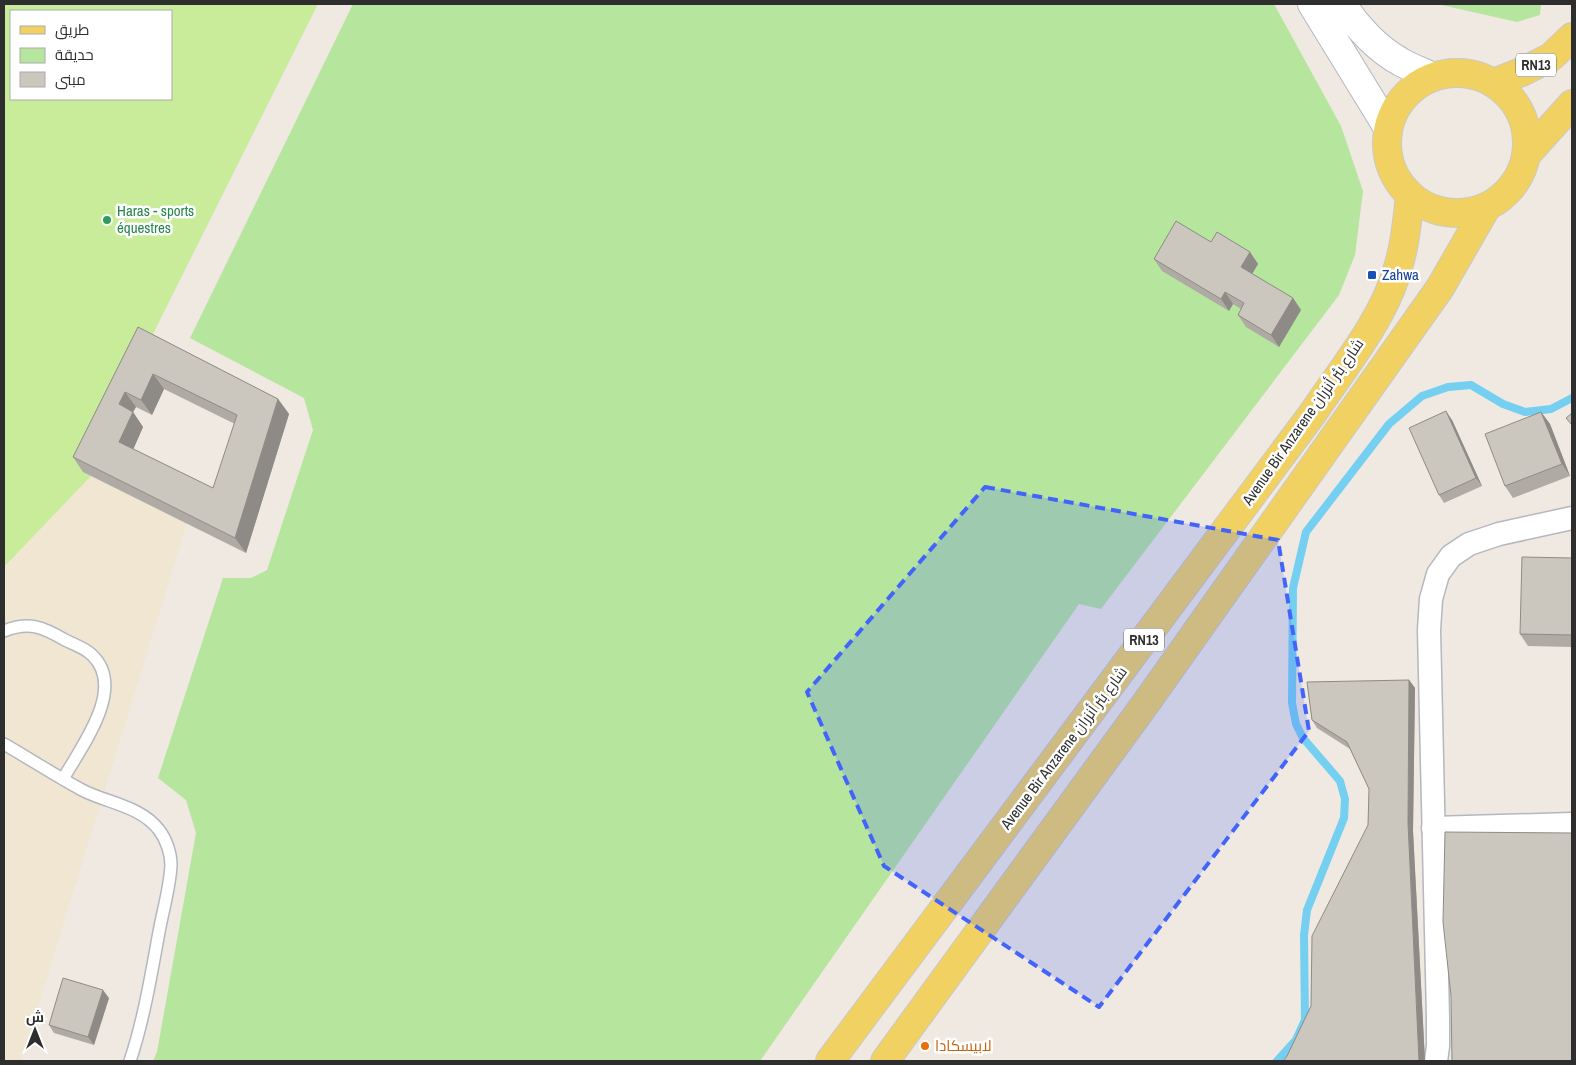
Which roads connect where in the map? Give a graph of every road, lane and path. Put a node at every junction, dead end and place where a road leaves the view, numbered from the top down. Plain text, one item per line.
1 (1312, 4) edge
2 (1342, 4) edge
3 (1572, 37) edge
4 (1433, 77) junction
5 (1494, 83) junction
6 (1572, 104) edge
7 (1388, 128) junction
8 (1528, 153) junction
9 (1410, 196) junction
10 (1486, 208) junction
11 (1572, 518) edge
12 (4, 631) edge
13 (4, 744) edge
14 (62, 779) junction
15 (1572, 824) edge
16 (1433, 828) junction
17 (130, 1061) edge
18 (830, 1061) edge
19 (885, 1061) edge
20 (1436, 1061) edge

1 - 7 main road
2 - 4 main road
3 - 5 main road, RN13
4 - 5 main road, RN13
4 - 7 main road, RN13
5 - 8 main road, RN13
6 - 8 main road, RN13
7 - 9 main road, RN13
8 - 10 main road, RN13
9 - 10 main road, RN13
9 - 18 main road, Avenue Bir Anzarene شارع بئر أنزران / RN13
10 - 19 main road, RN13
11 - 16 street
12 - 14 lane
13 - 14 lane
14 - 17 lane
15 - 16 street
16 - 20 street

